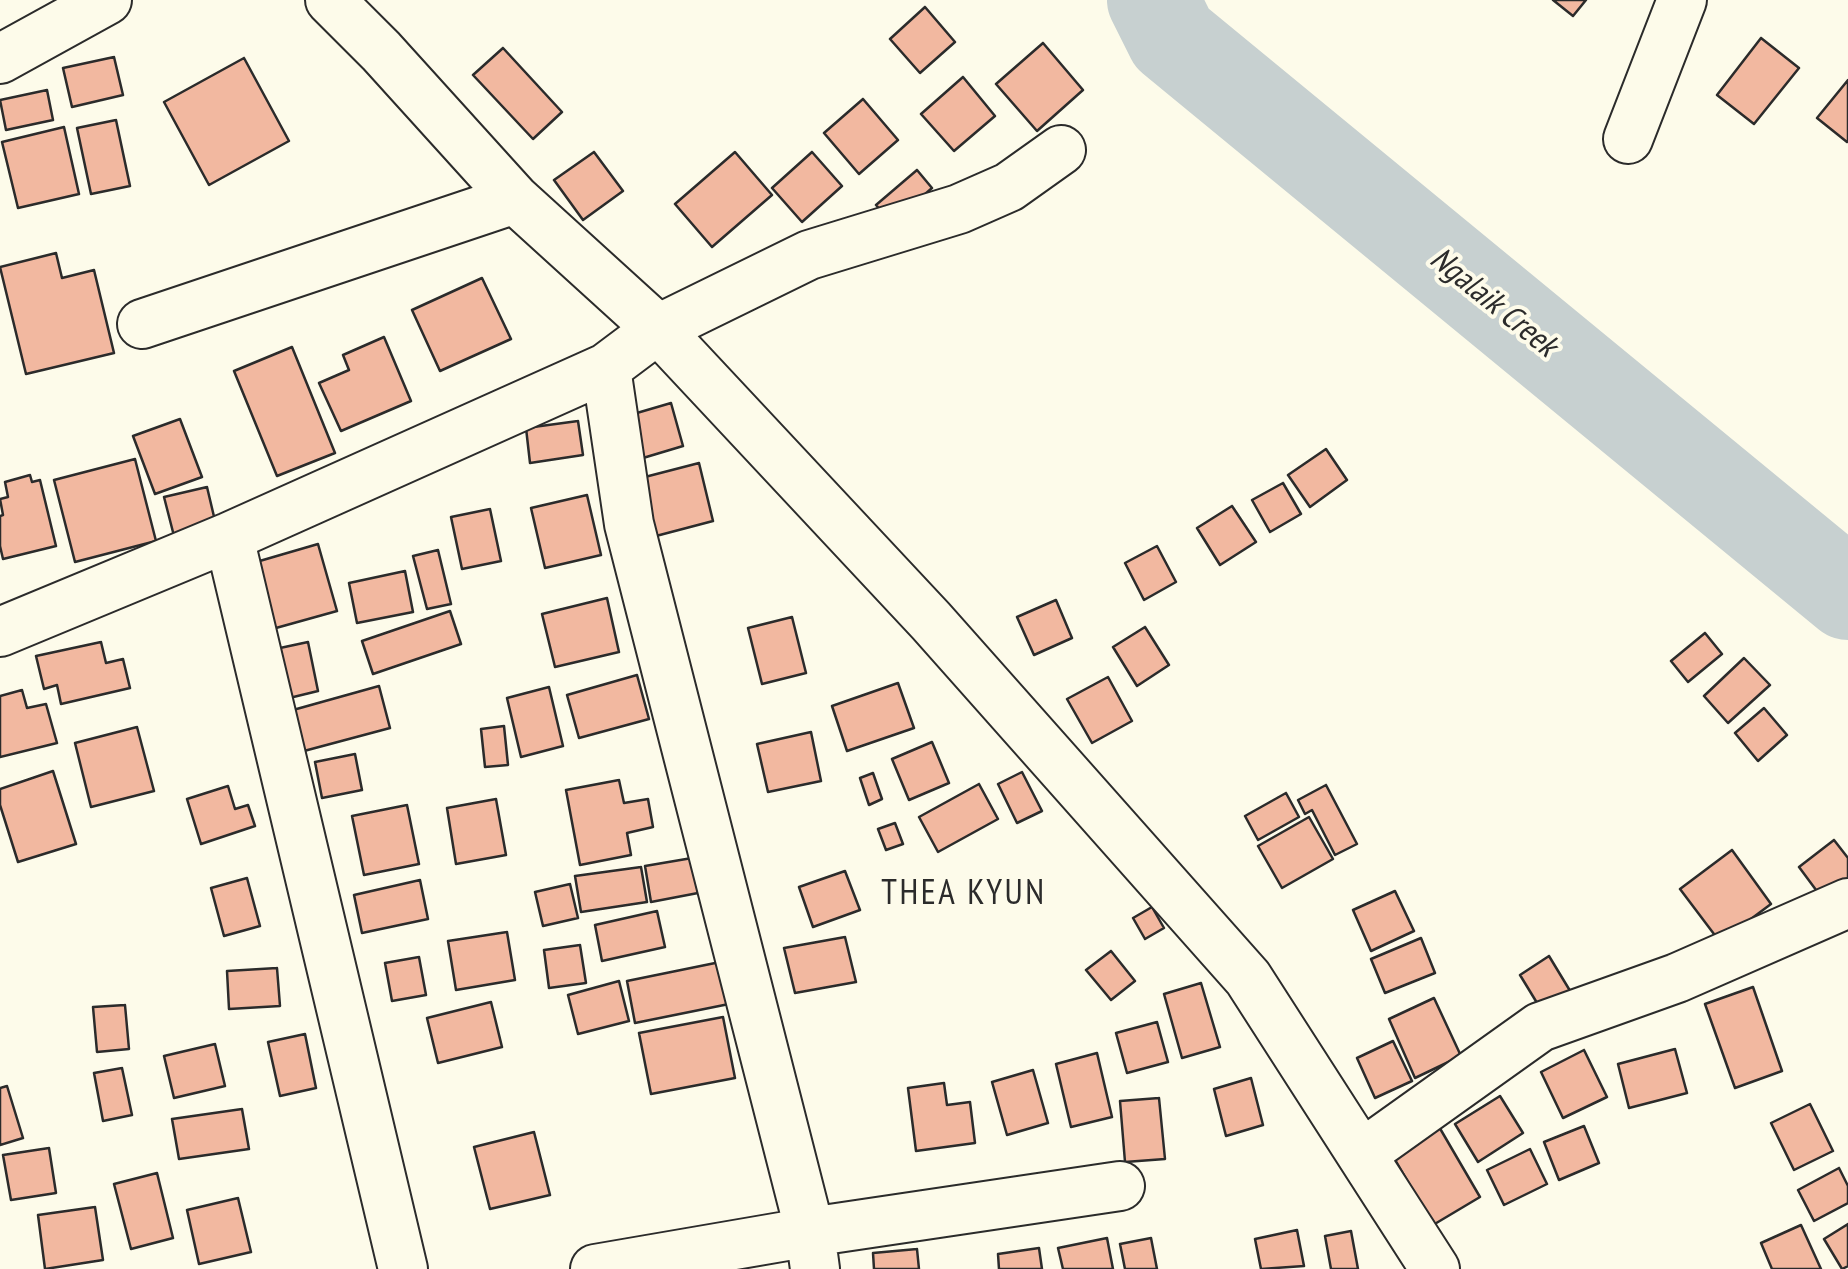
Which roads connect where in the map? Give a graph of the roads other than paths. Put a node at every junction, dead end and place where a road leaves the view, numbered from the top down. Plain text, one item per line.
1 (107, 0) edge
2 (330, 0) edge
3 (1682, 0) edge
4 (0, 59) edge
5 (1628, 139) dead end
6 (1061, 150) dead end
7 (515, 199) junction
8 (142, 324) dead end
9 (658, 329) junction
10 (606, 368) junction
11 (228, 537) junction
12 (0, 632) edge
13 (1848, 902) edge
14 (1362, 1154) junction
15 (1120, 1186) dead end
16 (813, 1250) edge
17 (402, 1269) edge
18 (595, 1269) edge
19 (1435, 1269) edge

1 - 4 street
2 - 7 street
3 - 5 street
6 - 9 street
7 - 8 street
7 - 9 street
9 - 10 street
9 - 14 street
10 - 11 street
10 - 16 street
11 - 12 street
11 - 17 street
13 - 14 street
14 - 19 street
15 - 16 street
16 - 18 street

